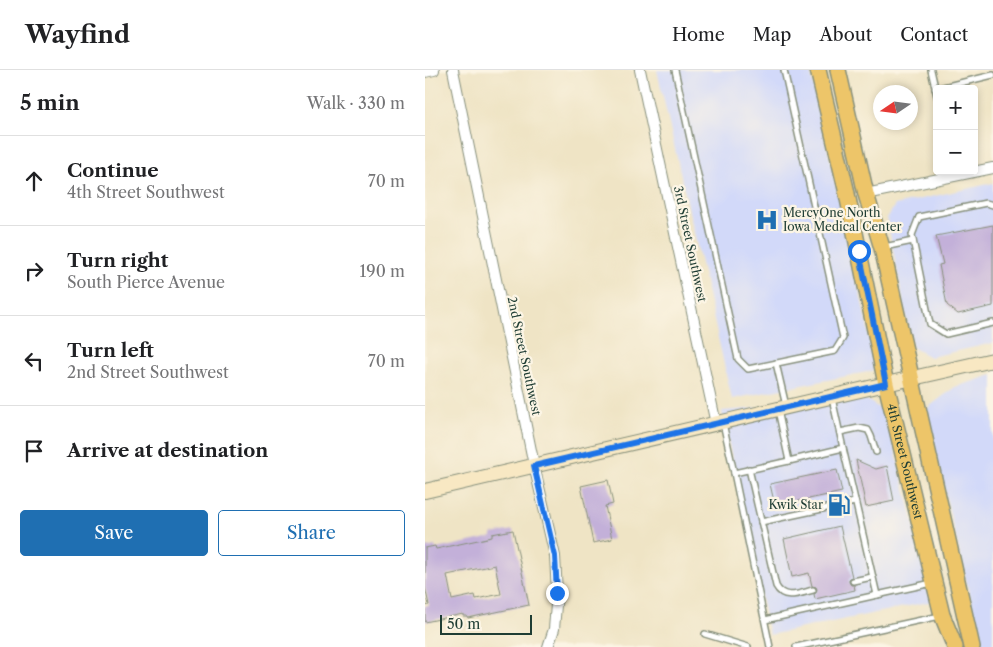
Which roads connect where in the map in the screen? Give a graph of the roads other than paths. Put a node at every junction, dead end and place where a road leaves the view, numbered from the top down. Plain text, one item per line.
1 (434, 70) edge
2 (453, 70) edge
3 (640, 70) edge
4 (675, 70) edge
5 (784, 70) edge
6 (818, 70) edge
7 (838, 70) edge
8 (931, 70) edge
9 (425, 72) edge
10 (993, 75) edge
11 (934, 85) edge
12 (952, 85) edge
13 (993, 168) edge
14 (978, 170) edge
15 (949, 175) edge
16 (866, 194) junction
17 (993, 205) edge
18 (913, 241) junction
19 (882, 248) junction
20 (993, 323) edge
21 (993, 360) edge
22 (776, 363) junction
23 (911, 378) junction
24 (886, 384) junction
25 (832, 397) junction
26 (782, 409) junction
27 (720, 423) junction
28 (840, 432) junction
29 (843, 448) junction
30 (876, 452) dead end
31 (789, 461) junction
32 (534, 466) junction
33 (749, 470) junction
34 (734, 473) junction
35 (425, 491) edge
36 (855, 502) junction
37 (761, 522) junction
38 (872, 577) junction
39 (853, 581) dead end
40 (934, 582) junction
41 (813, 590) dead end
42 (877, 595) junction
43 (943, 615) junction
44 (765, 620) junction
45 (705, 634) dead end
46 (548, 647) edge
47 (748, 647) edge
48 (770, 647) edge
49 (796, 647) edge
50 (955, 647) edge
51 (972, 647) edge

1 - 9 street
2 - 32 street, 2nd Street Southwest
3 - 27 street, 3rd Street Southwest
4 - 22 lane
5 - 22 lane
6 - 24 main road, 4th Street Southwest
7 - 16 main road, 4th Street Southwest
8 - 11 lane
10 - 12 lane
13 - 14 street
15 - 16 street
16 - 19 main road, 4th Street Southwest
17 - 18 lane
18 - 19 lane
18 - 20 lane
19 - 23 main road, 4th Street Southwest
21 - 23 main road
22 - 26 lane
23 - 24 main road
23 - 51 main road, 4th Street Southwest
24 - 25 main road
24 - 40 main road, 4th Street Southwest
25 - 26 main road
25 - 28 lane
26 - 27 main road
26 - 31 lane
27 - 32 main road
27 - 34 lane
28 - 29 lane
28 - 30 lane
29 - 31 lane
29 - 36 lane
31 - 33 lane
32 - 35 main road
32 - 46 street, 2nd Street Southwest
33 - 34 lane
33 - 37 lane
34 - 44 lane
36 - 37 lane
36 - 38 lane
37 - 41 lane
38 - 39 lane
38 - 42 lane
40 - 42 lane
40 - 43 main road, 4th Street Southwest
42 - 44 lane
43 - 49 lane
43 - 50 main road, 4th Street Southwest
44 - 48 lane
45 - 47 lane

